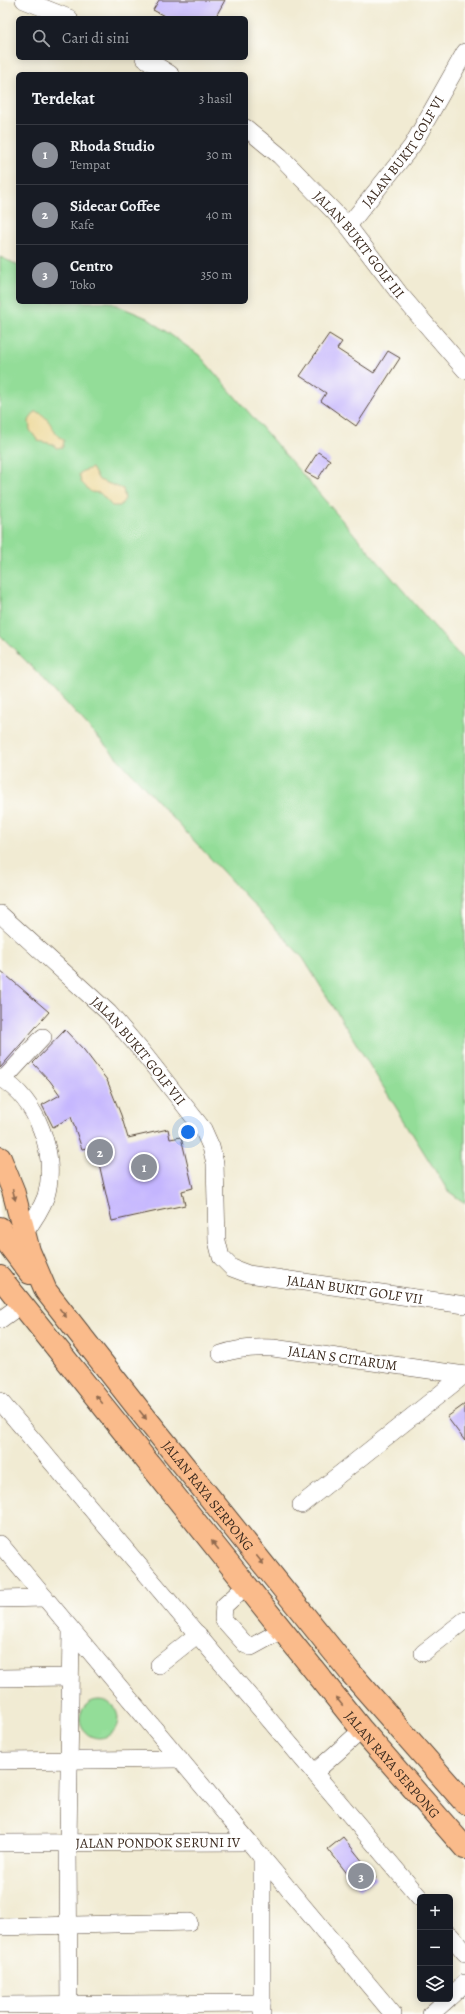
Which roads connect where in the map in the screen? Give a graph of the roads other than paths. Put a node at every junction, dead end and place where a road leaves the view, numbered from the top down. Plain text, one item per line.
1 (24, 0) edge
2 (64, 16) edge
3 (465, 52) edge
4 (147, 60) edge
5 (167, 72) edge
6 (248, 130) edge
7 (348, 226) junction
8 (465, 370) edge
9 (0, 914) edge
10 (43, 1037) dead end
11 (2, 1079) edge
12 (0, 1158) edge
13 (0, 1228) edge
14 (23, 1235) junction
15 (0, 1277) edge
16 (46, 1291) junction
17 (22, 1304) junction
18 (465, 1305) edge
19 (0, 1320) edge
20 (222, 1354) dead end
21 (465, 1375) edge
22 (0, 1401) edge
23 (301, 1504) dead end
24 (0, 1544) edge
25 (247, 1585) junction
26 (45, 1598) junction
27 (0, 1599) edge
28 (465, 1620) edge
29 (282, 1630) junction
30 (71, 1631) junction
31 (198, 1634) junction
32 (423, 1652) dead end
33 (159, 1665) dead end
34 (70, 1677) junction
35 (0, 1678) edge
36 (362, 1730) junction
37 (180, 1759) junction
38 (70, 1760) junction
39 (0, 1761) edge
40 (314, 1772) junction
41 (465, 1803) edge
42 (248, 1842) junction
43 (0, 1843) edge
44 (68, 1844) junction
45 (465, 1848) edge
46 (262, 1859) junction
47 (417, 1894) edge
48 (189, 1922) dead end
49 (0, 1926) edge
50 (68, 1926) junction
51 (453, 1938) edge
52 (465, 1953) edge
53 (465, 1982) edge
54 (453, 1994) edge
55 (445, 2002) edge
56 (0, 2005) edge
57 (69, 2009) edge
58 (175, 2009) edge
59 (262, 2009) edge
60 (394, 2014) edge
61 (431, 2014) edge

1 - 2 street
3 - 7 street, JALAN BUKIT GOLF VI
4 - 5 street
6 - 7 street, JALAN BUKIT GOLF III
7 - 8 street, JALAN BUKIT GOLF III
9 - 18 street, JALAN BUKIT GOLF VII
10 - 11 street
11 - 14 street
12 -> 14 main road, JALAN RAYA SERPONG
13 - 16 main road
14 - 16 main road, JALAN RAYA SERPONG
15 - 17 main road, JALAN RAYA SERPONG
16 -> 41 main road, JALAN RAYA SERPONG
17 - 19 street
25 -> 17 main road, JALAN RAYA SERPONG
20 - 21 street, JALAN S CITARUM
21 - 23 street
22 - 31 street
24 - 26 street
25 - 29 main road, JALAN RAYA SERPONG
25 - 29 street
26 - 27 street
26 - 30 street
28 - 32 street
36 -> 29 main road, JALAN RAYA SERPONG
30 - 34 street
30 - 37 street
31 - 33 street
31 - 40 street
34 - 35 street
34 - 38 street
36 - 40 street
36 - 45 main road, JALAN RAYA SERPONG
37 - 38 street
37 - 42 street
38 - 39 street
38 - 44 street
40 - 47 street
42 - 44 street, JALAN PONDOK SERUNI IV
42 - 46 street
43 - 44 street, JALAN PONDOK SERUNI IV
44 - 50 street
46 - 59 street
46 - 60 street
48 - 50 street
49 - 50 street
50 - 57 street
51 - 52 street
53 - 54 street
55 - 61 street
56 - 57 street
57 - 58 street
58 - 59 street

